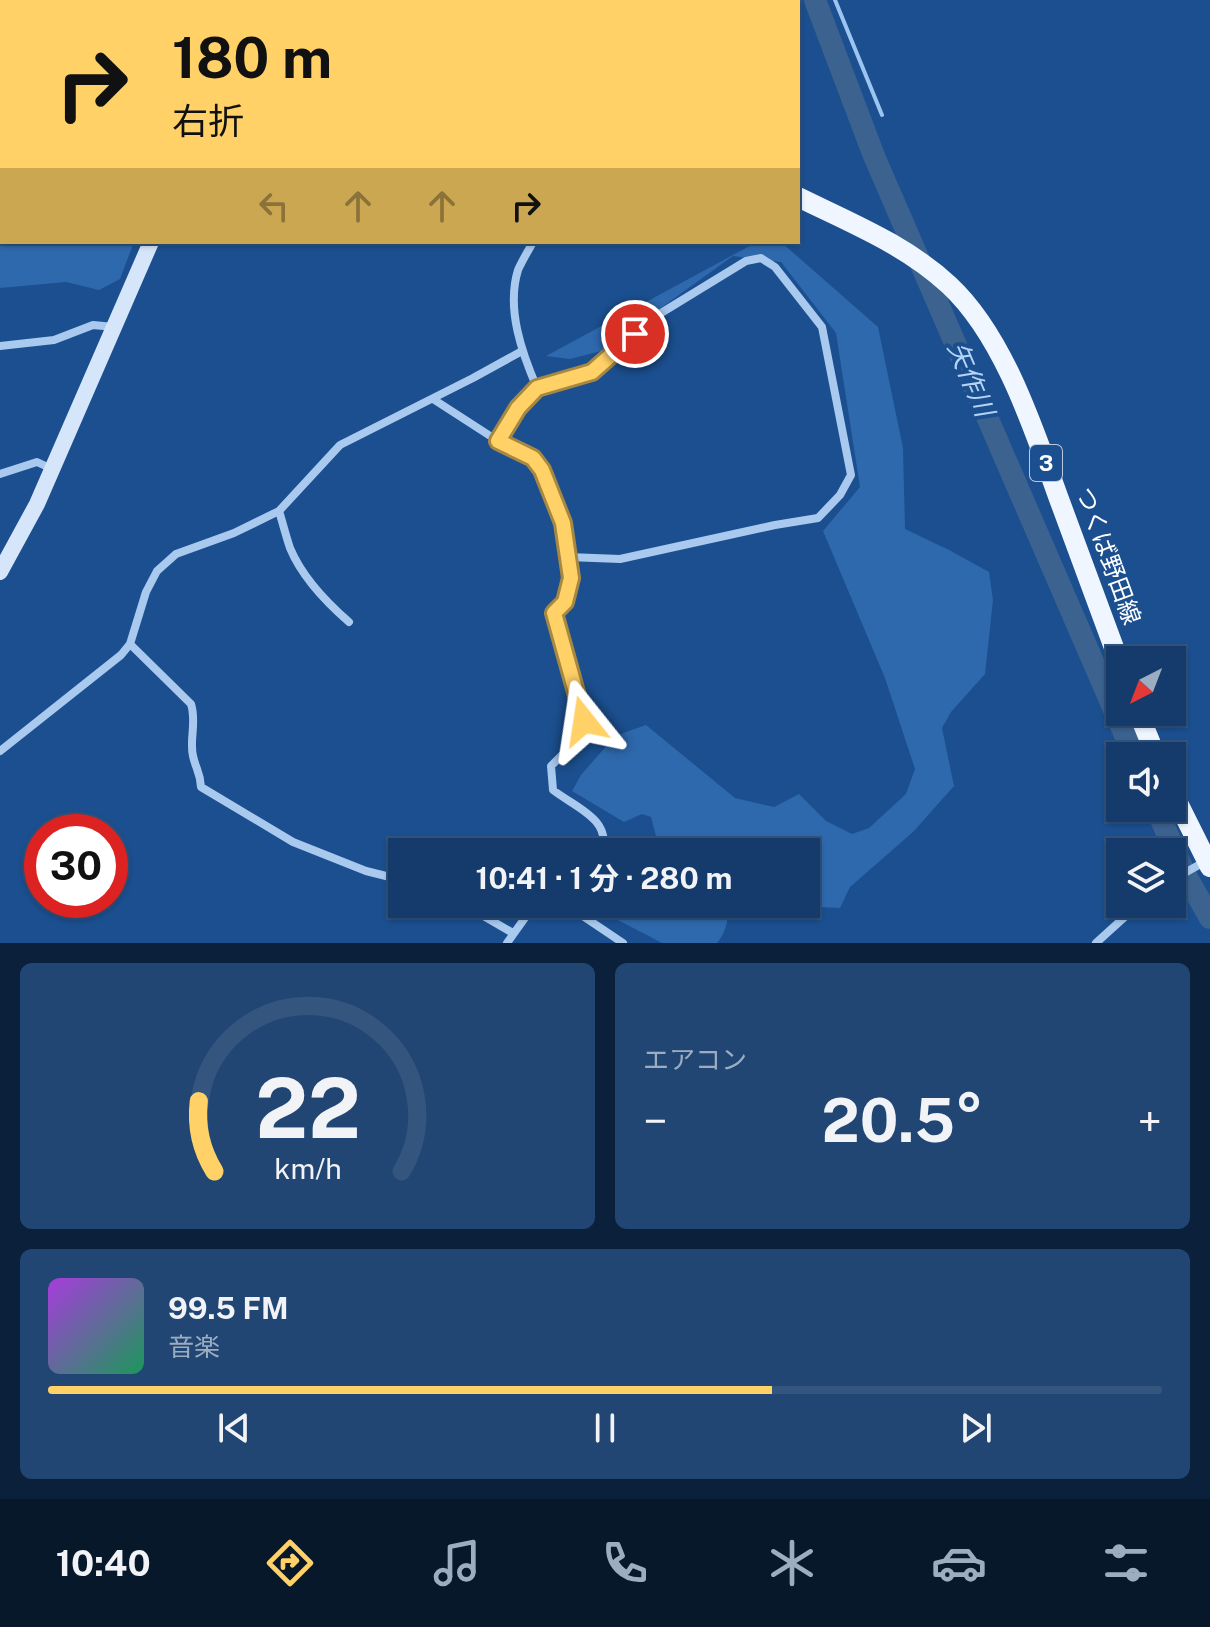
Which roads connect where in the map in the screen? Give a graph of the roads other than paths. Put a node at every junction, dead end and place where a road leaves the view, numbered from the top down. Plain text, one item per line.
1 (800, 198) edge
2 (150, 244) edge
3 (532, 244) edge
4 (115, 327) junction
5 (0, 346) edge
6 (522, 351) junction
7 (537, 388) junction
8 (433, 399) junction
9 (498, 441) junction
10 (53, 469) junction
11 (0, 474) edge
12 (279, 511) junction
13 (568, 557) junction
14 (0, 572) edge
15 (349, 622) dead end
16 (130, 644) junction
17 (1113, 646) edge
18 (0, 751) edge
19 (1186, 821) edge
20 (603, 838) edge
21 (1206, 863) edge
22 (1186, 873) edge
23 (388, 876) edge
24 (487, 918) edge
25 (525, 918) edge
26 (586, 918) edge
27 (1124, 918) edge
28 (513, 933) junction
29 (507, 943) edge
30 (623, 943) edge
31 (1096, 943) edge

1 - 17 main road, つくば野田線 / 3
2 - 4 street
3 - 6 street
4 - 5 street
4 - 10 street
6 - 7 street
6 - 8 street
7 - 9 street
7 - 13 street
8 - 9 street
8 - 12 street
9 - 13 street
10 - 11 street
10 - 14 street
12 - 15 street
12 - 16 street
13 - 20 street
16 - 18 street
16 - 23 street
19 - 21 main road
21 - 22 street
24 - 28 street
25 - 28 street
26 - 30 street
27 - 31 street
28 - 29 street

